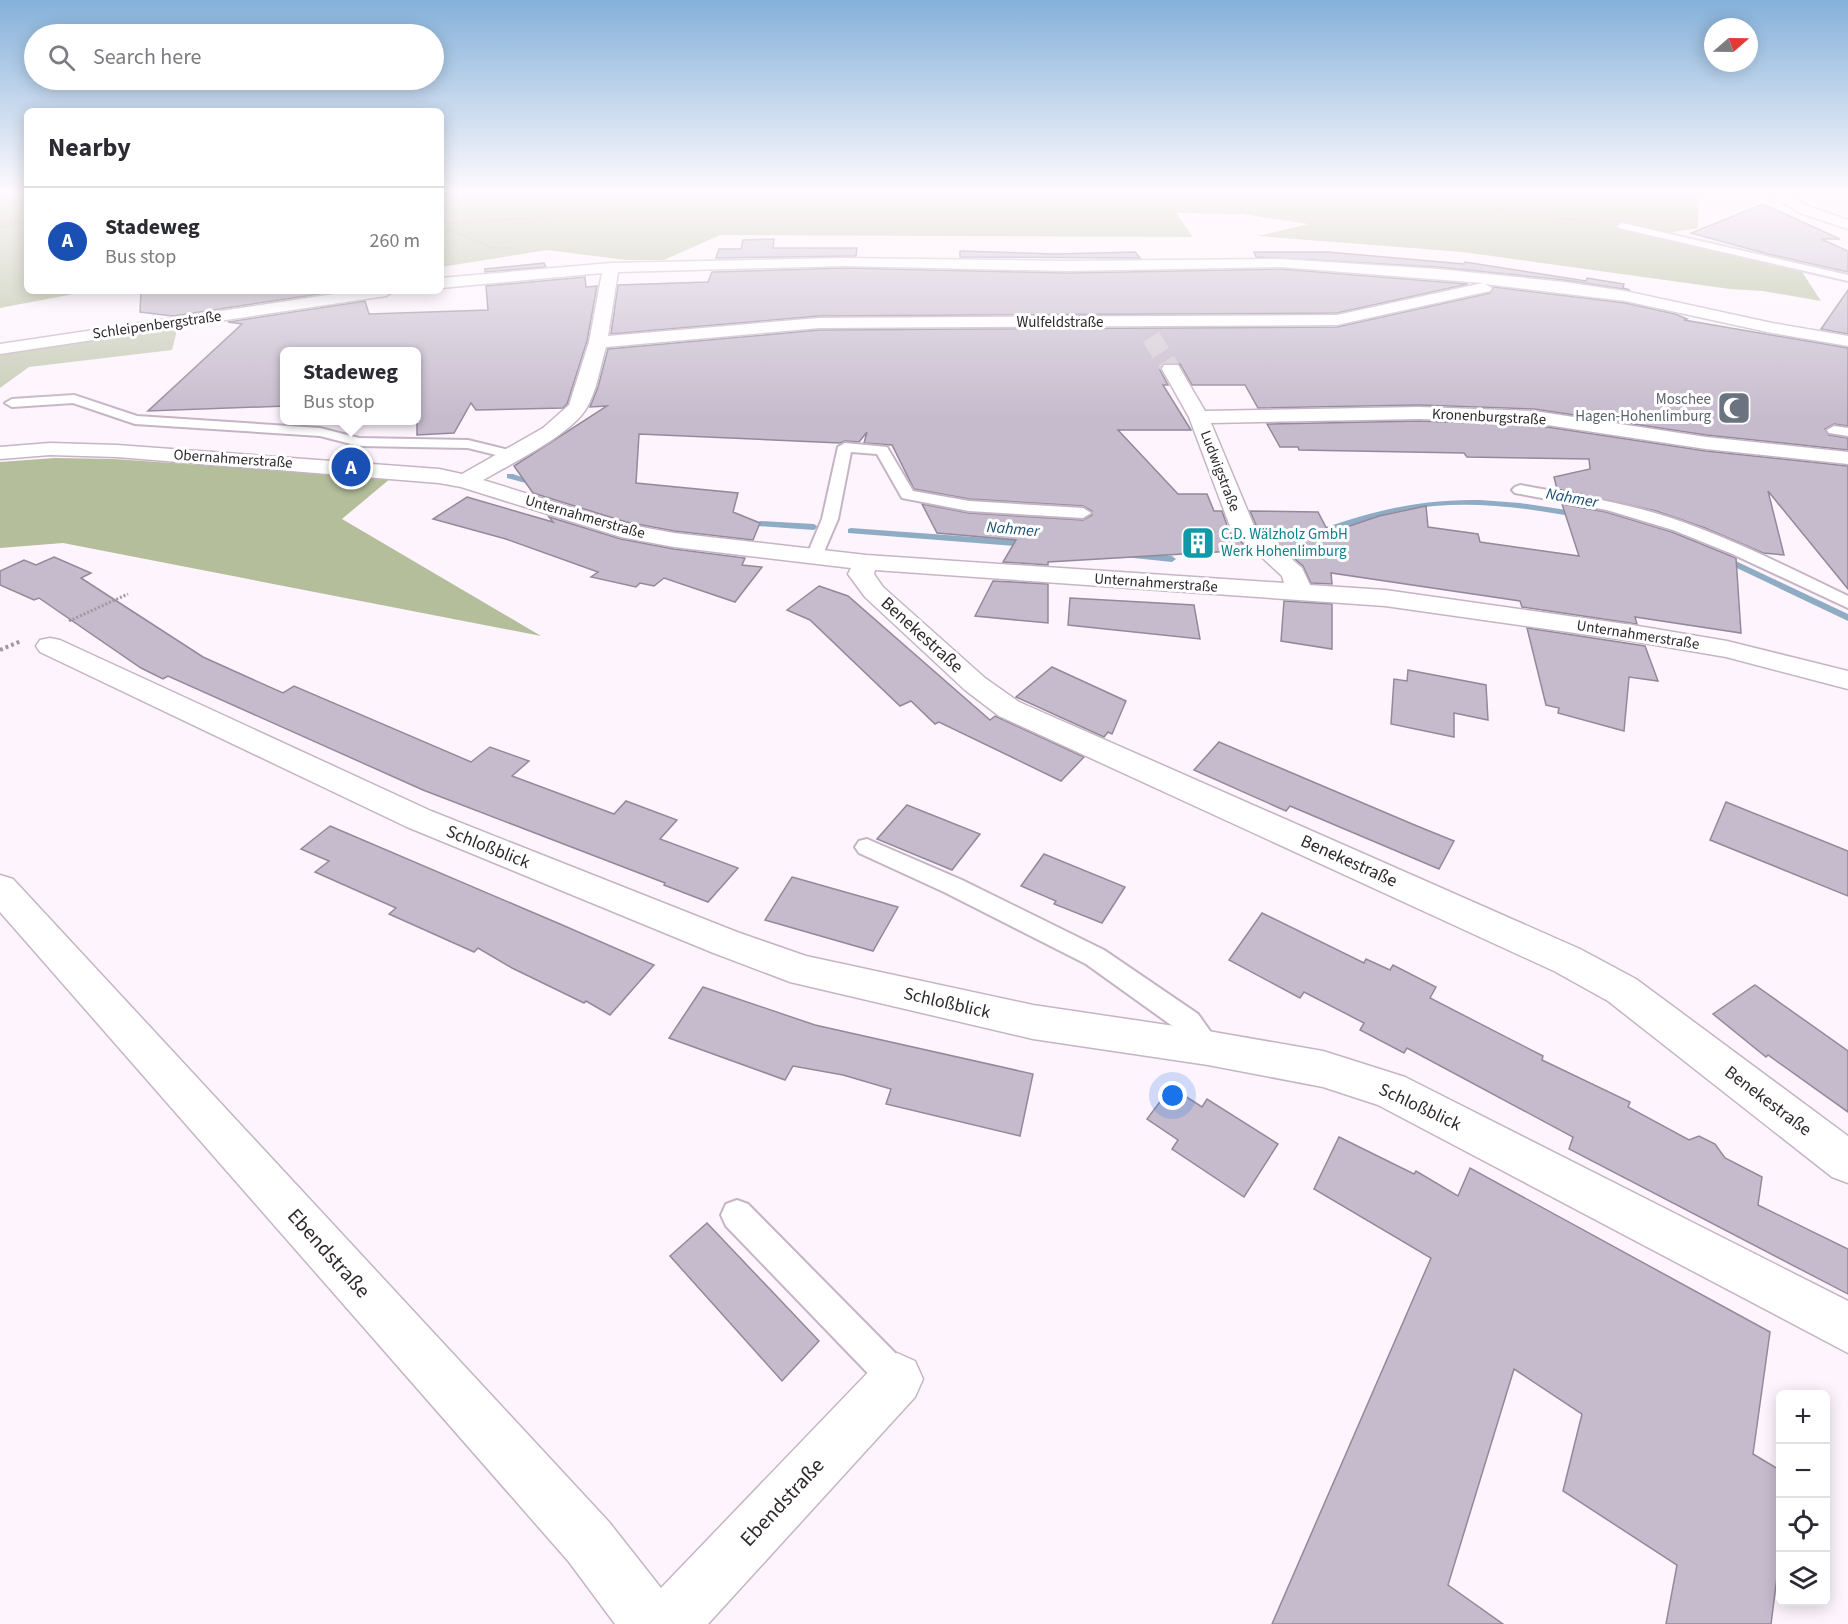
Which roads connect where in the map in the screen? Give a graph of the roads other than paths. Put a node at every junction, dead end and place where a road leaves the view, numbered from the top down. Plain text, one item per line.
1 (697, 266) edge
2 (1055, 266) edge
3 (1076, 266) edge
4 (1334, 266) edge
5 (1799, 266) edge
6 (611, 268) junction
7 (1848, 278) edge
8 (1518, 281) junction
9 (444, 283) edge
10 (366, 294) edge
11 (120, 314) dead end
12 (1141, 322) junction
13 (1151, 337) tunnel mouth
14 (1848, 341) edge
15 (0, 342) edge
16 (598, 342) junction
17 (0, 349) edge
18 (1171, 369) tunnel mouth
19 (12, 403) dead end
20 (1199, 417) junction
21 (0, 453) edge
22 (512, 455) junction
23 (1848, 458) edge
24 (465, 482) junction
25 (1520, 490) dead end
26 (1083, 513) dead end
27 (814, 557) junction
28 (866, 562) junction
29 (1300, 591) junction
30 (1848, 603) edge
31 (46, 636) road end
32 (1848, 680) edge
33 (867, 847) dead end
34 (0, 888) edge
35 (1208, 1048) junction
36 (1848, 1162) edge
37 (737, 1215) dead end
38 (1848, 1328) edge
39 (897, 1379) joint
40 (652, 1624) edge
41 (668, 1624) edge

1 - 6 street
2 - 3 street
4 - 8 street
5 - 7 lane
6 - 9 street
6 - 16 street
8 - 12 street, Wulfeldstraße
8 - 14 street
10 - 17 street, Schleipenbergstraße
11 - 15 street
12 - 13 street
12 - 16 street, Wulfeldstraße
16 - 22 street
18 - 20 street, Ludwigstraße
19 - 22 lane
20 - 23 street, Kronenburgstraße
20 - 29 street, Ludwigstraße
21 - 24 street, Obernahmerstraße
22 - 24 street
24 - 27 street, Unternahmerstraße
25 - 30 lane
26 - 27 lane
27 - 28 street, Unternahmerstraße
28 - 29 street, Unternahmerstraße
28 - 36 street, Benekestraße
29 - 32 street, Unternahmerstraße
31 - 35 street, Schloßblick
33 - 35 lane
34 - 40 street, Ebendstraße
35 - 38 street, Schloßblick
37 - 39 lane
39 - 41 street, Ebendstraße

